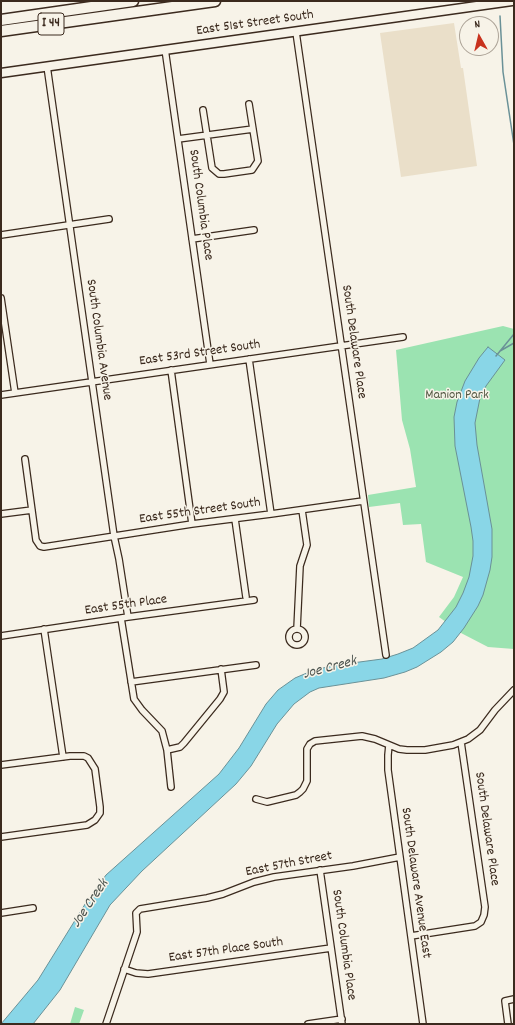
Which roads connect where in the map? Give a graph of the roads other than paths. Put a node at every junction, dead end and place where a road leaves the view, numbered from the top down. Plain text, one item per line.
1 (133, 1) edge
2 (215, 1) edge
3 (512, 1) edge
4 (101, 17) junction
5 (1, 20) edge
6 (1, 31) edge
7 (296, 32) junction
8 (1, 38) edge
9 (165, 49) junction
10 (48, 66) junction
11 (1, 73) edge
12 (249, 104) dead end
13 (203, 110) dead end
14 (253, 128) junction
15 (207, 135) junction
16 (178, 139) junction
17 (109, 219) dead end
18 (69, 224) junction
19 (254, 230) dead end
20 (1, 235) edge
21 (192, 239) junction
22 (1, 298) edge
23 (403, 336) dead end
24 (342, 345) junction
25 (249, 359) junction
26 (210, 364) junction
27 (171, 370) junction
28 (92, 382) junction
29 (15, 393) junction
30 (1, 395) edge
31 (25, 459) dead end
32 (363, 500) junction
33 (32, 510) junction
34 (302, 510) junction
35 (1, 514) edge
36 (271, 514) junction
37 (235, 519) junction
38 (192, 524) junction
39 (114, 536) junction
40 (246, 597) dead end
41 (254, 600) dead end
42 (128, 617) junction
43 (121, 618) junction
44 (44, 629) junction
45 (297, 629) dead end
46 (1, 636) edge
47 (386, 655) dead end
48 (256, 665) dead end
49 (222, 669) junction
50 (131, 682) junction
51 (514, 690) edge
52 (461, 742) junction
53 (389, 745) junction
54 (167, 750) junction
55 (63, 757) junction
56 (1, 765) edge
57 (171, 787) dead end
58 (256, 799) dead end
59 (1, 837) edge
60 (400, 857) junction
61 (320, 870) junction
62 (33, 908) dead end
63 (1, 913) edge
64 (411, 936) junction
65 (331, 948) junction
66 (124, 969) junction
67 (514, 999) edge
68 (342, 1022) edge
69 (106, 1024) edge
70 (308, 1024) edge
71 (423, 1024) edge
72 (508, 1024) edge

1 - 5 highway, I 44
2 - 4 highway, I 44
3 - 7 main road, East 51st Street South
4 - 6 highway, I 44
4 - 8 highway
7 - 9 main road, East 51st Street South
7 - 24 street, South Delaware Place
9 - 10 main road, East 51st Street South
9 - 16 street, South Columbia Place
10 - 11 main road, East 51st Street South
10 - 18 street, South Columbia Avenue
12 - 14 street
13 - 15 street
14 - 15 street
14 - 15 street
15 - 16 street
16 - 21 street, South Columbia Place
17 - 18 street
18 - 20 street
18 - 28 street, South Columbia Avenue
19 - 21 street
21 - 26 street, South Columbia Place
22 - 29 street
23 - 24 street, East 53rd Street South
24 - 25 street, East 53rd Street South
24 - 32 street, South Delaware Place
25 - 26 street, East 53rd Street South
25 - 36 street
26 - 27 street, East 53rd Street South
27 - 28 street, East 53rd Street South
27 - 38 street
28 - 29 street, East 53rd Street South
28 - 39 street, South Columbia Avenue
29 - 30 street, East 53rd Street South
31 - 33 street
32 - 34 street, East 55th Street South
32 - 47 street, South Delaware Place
33 - 35 street
33 - 39 street, East 55th Street South
34 - 36 street, East 55th Street South
34 - 45 street
36 - 37 street, East 55th Street South
37 - 38 street, East 55th Street South
37 - 40 street
38 - 39 street, East 55th Street South
39 - 42 street, South Columbia Avenue
41 - 42 street, East 55th Place
42 - 43 street, East 55th Place
43 - 44 street, East 55th Place
43 - 50 street
44 - 46 street, East 55th Place
44 - 55 street
48 - 49 street
49 - 50 street
49 - 54 street
50 - 54 street
51 - 52 street
52 - 53 street
52 - 64 street, South Delaware Place
53 - 58 street
53 - 60 street, South Delaware Avenue East
54 - 57 street
55 - 56 street
55 - 59 street
60 - 61 street, East 57th Street
60 - 64 street, South Delaware Avenue East
61 - 65 street, South Columbia Place
61 - 66 street, East 57th Street
62 - 63 street
64 - 71 street, South Delaware Avenue East
65 - 66 street, East 57th Place South
65 - 68 street, South Columbia Place
66 - 69 street
67 - 72 street
68 - 70 street

